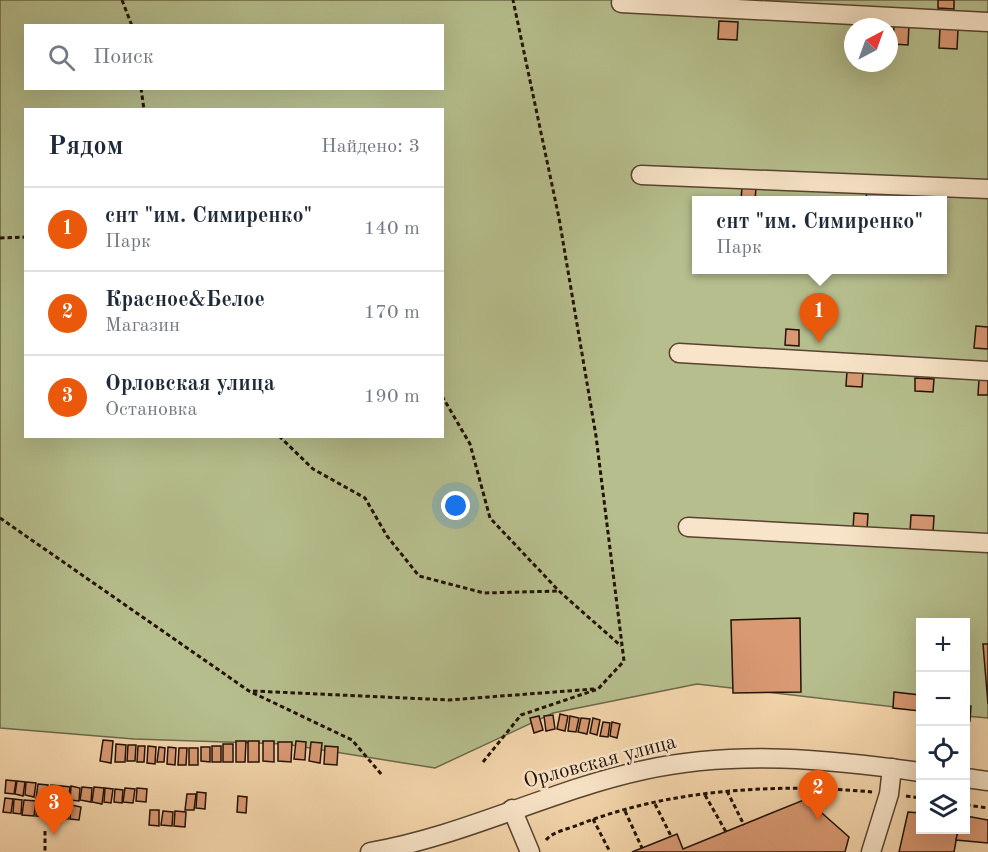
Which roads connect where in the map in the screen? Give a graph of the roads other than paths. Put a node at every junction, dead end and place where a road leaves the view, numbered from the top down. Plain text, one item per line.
1 (621, 3) dead end
2 (988, 22) edge
3 (641, 175) dead end
4 (988, 189) edge
5 (679, 353) dead end
6 (988, 371) edge
7 (688, 527) dead end
8 (988, 543) edge
9 (892, 768) junction
10 (916, 771) edge
11 (970, 779) edge
12 (988, 781) edge
13 (512, 809) junction
14 (423, 846) edge
15 (536, 848) edge
16 (370, 852) edge
17 (871, 852) edge

1 - 2 street
3 - 4 street
5 - 6 street
7 - 8 street
9 - 10 street, Орловская улица
9 - 13 street, Орловская улица
9 - 17 street
11 - 12 street
13 - 14 street, Орловская улица
13 - 15 street
14 - 16 street, Орловская улица

